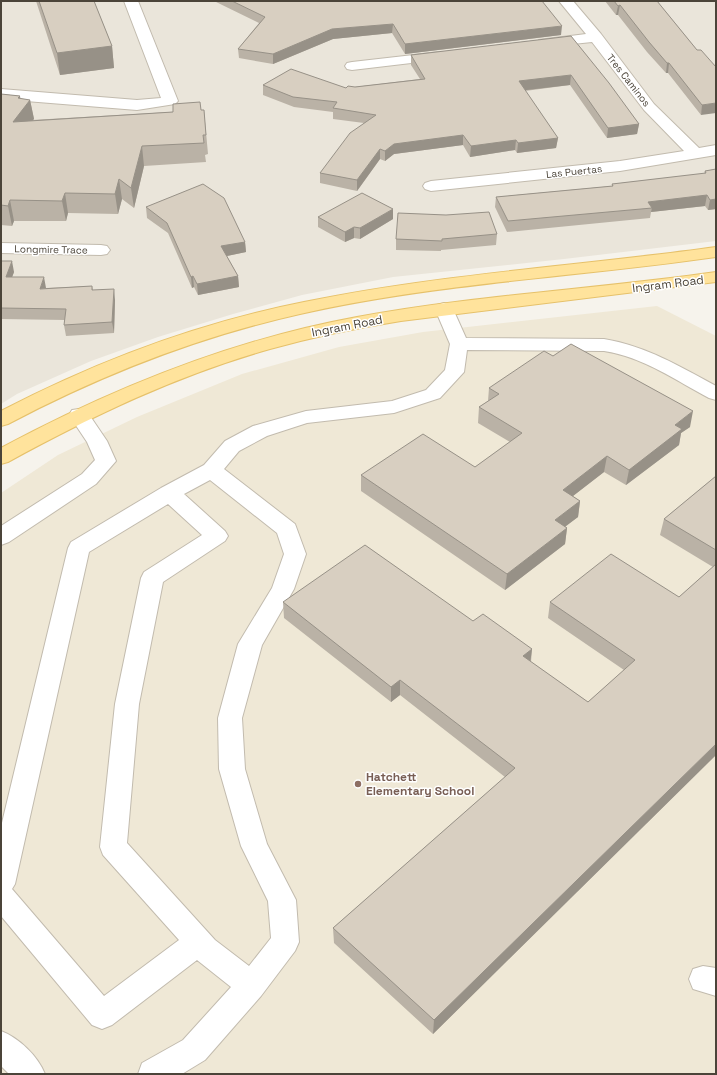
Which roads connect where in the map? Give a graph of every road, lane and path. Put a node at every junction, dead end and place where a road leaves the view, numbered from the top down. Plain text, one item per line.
1 (131, 1) edge
2 (566, 1) edge
3 (596, 37) junction
4 (533, 45) edge
5 (454, 54) edge
6 (352, 66) dead end
7 (1, 94) edge
8 (716, 150) edge
9 (696, 154) junction
10 (431, 186) dead end
11 (1, 248) edge
12 (101, 250) dead end
13 (716, 252) edge
14 (716, 277) edge
15 (432, 286) junction
16 (301, 308) junction
17 (444, 309) junction
18 (459, 344) junction
19 (716, 394) edge
20 (78, 415) junction
21 (1, 419) edge
22 (1, 457) edge
23 (211, 470) junction
24 (169, 493) junction
25 (1, 537) edge
26 (1, 884) edge
27 (1, 896) edge
28 (198, 942) junction
29 (251, 986) junction
30 (1, 1045) edge
31 (30, 1074) edge
32 (153, 1074) edge

1 - 7 street
2 - 3 street, Tres Caminos
3 - 4 street
3 - 9 street, Tres Caminos
5 - 6 street
8 - 9 street, Las Puertas
9 - 10 street, Las Puertas
11 - 12 street, Longmire Trace
13 - 15 main road, Ingram Road
14 - 17 main road, Ingram Road
15 - 16 main road, Ingram Road
15 - 17 main road
16 - 20 main road
16 - 21 main road, Ingram Road
17 - 18 street
17 - 20 main road, Ingram Road
18 - 19 street
18 - 23 street
20 - 22 main road, Ingram Road
20 - 25 street
23 - 24 street
23 - 29 street
24 - 26 street
24 - 28 street
27 - 28 street
28 - 29 street
29 - 32 street
30 - 31 street

